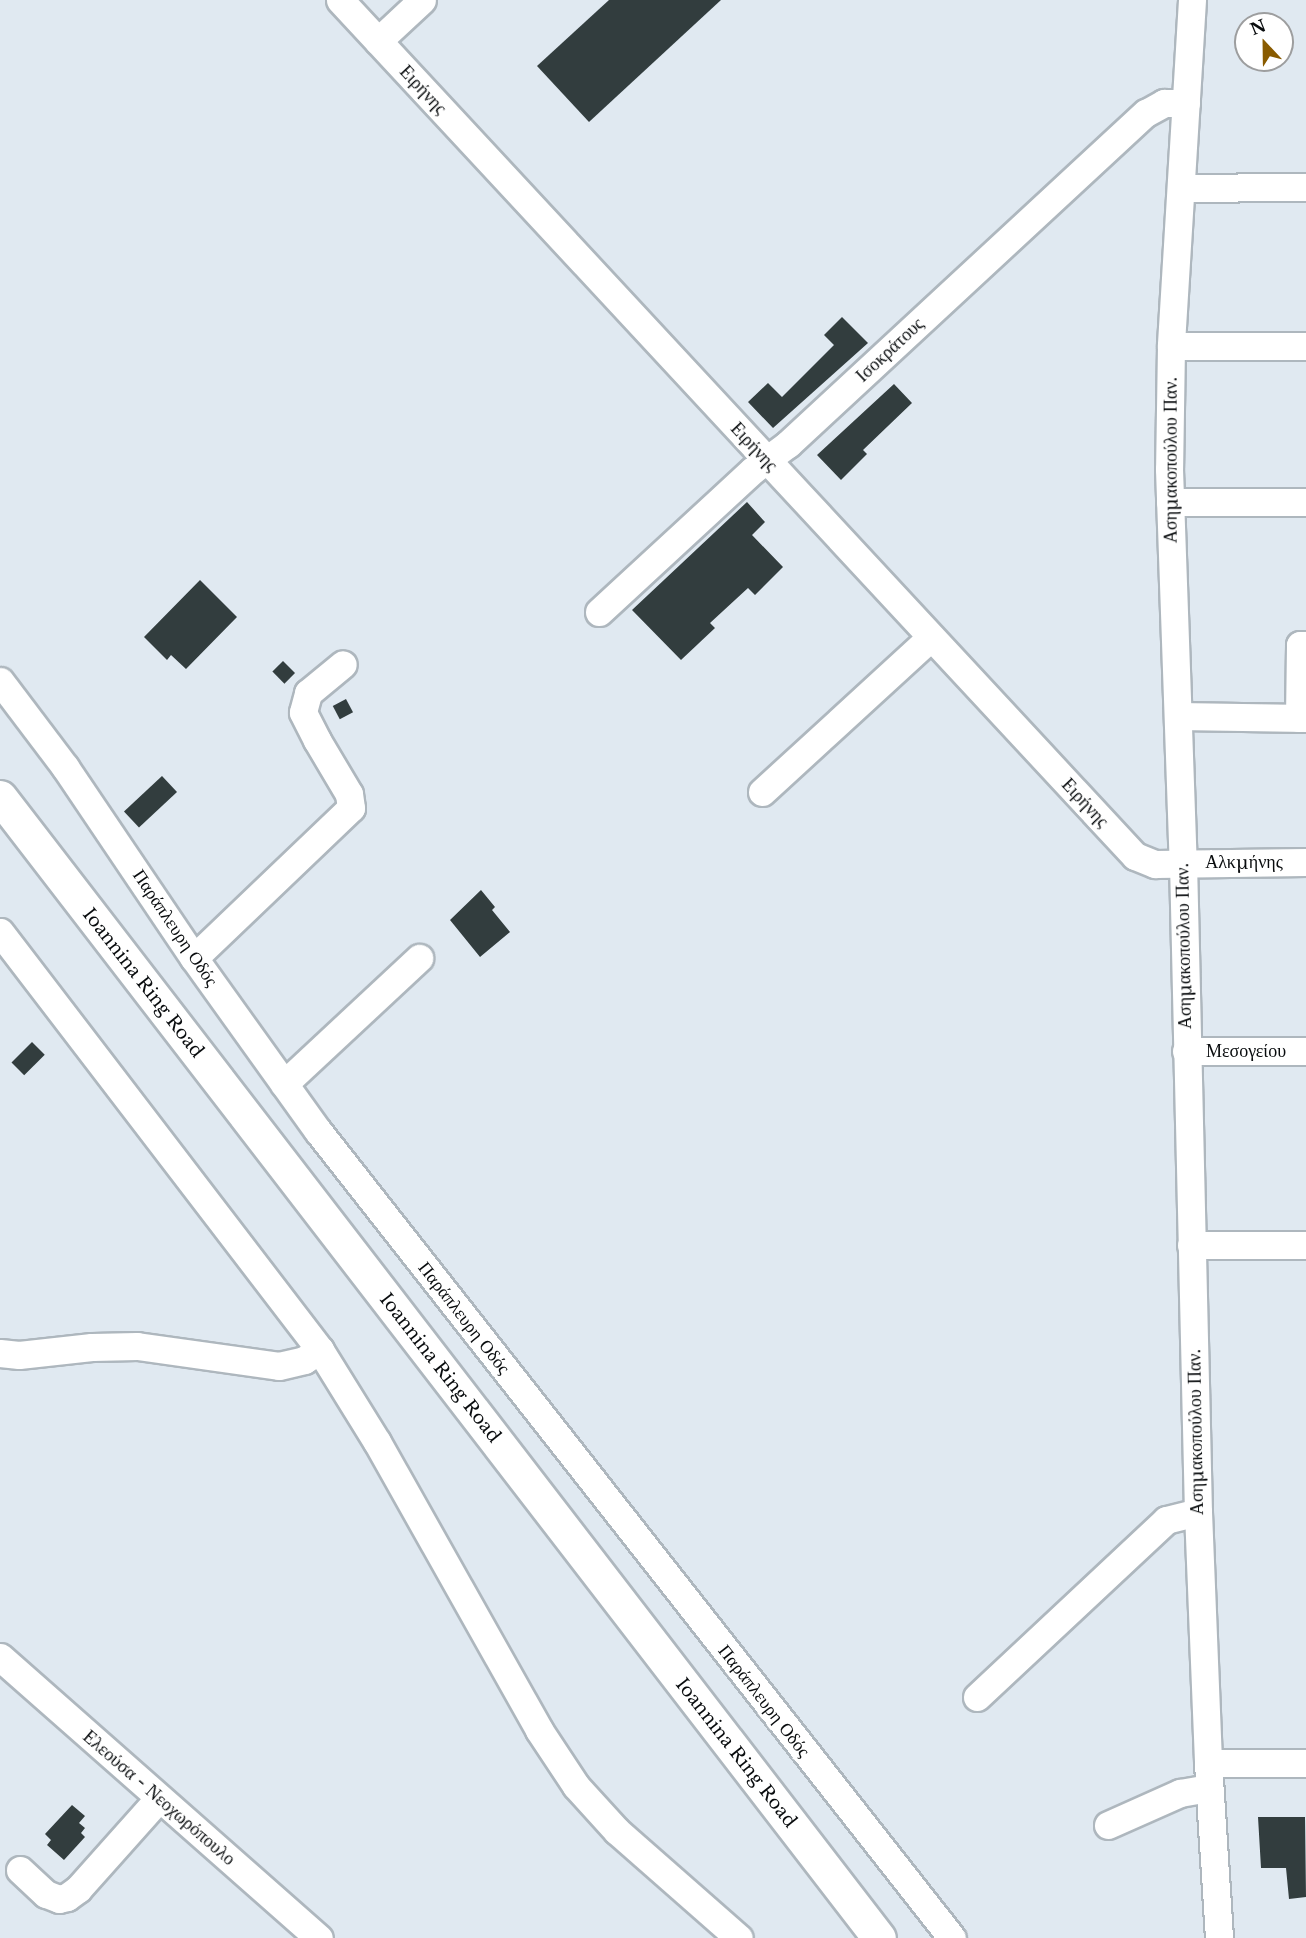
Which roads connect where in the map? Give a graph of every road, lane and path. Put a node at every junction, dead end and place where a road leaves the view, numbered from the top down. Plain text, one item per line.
1 (340, 0) edge
2 (422, 0) edge
3 (1192, 0) edge
4 (378, 41) junction
5 (1186, 103) junction
6 (1306, 187) edge
7 (1181, 188) junction
8 (1171, 346) junction
9 (1306, 346) edge
10 (766, 460) junction
11 (1170, 502) junction
12 (1306, 502) edge
13 (599, 612) dead end
14 (931, 637) junction
15 (1306, 645) edge
16 (342, 664) dead end
17 (0, 681) edge
18 (1178, 717) junction
19 (1302, 718) edge
20 (762, 792) dead end
21 (0, 798) edge
22 (1183, 862) junction
23 (1306, 862) edge
24 (0, 932) edge
25 (194, 958) junction
26 (418, 958) dead end
27 (1186, 1051) junction
28 (1306, 1052) edge
29 (284, 1084) junction
30 (1191, 1245) junction
31 (1306, 1245) edge
32 (320, 1350) junction
33 (0, 1353) edge
34 (1198, 1512) junction
35 (0, 1657) edge
36 (977, 1697) dead end
37 (1306, 1763) edge
38 (1209, 1776) junction
39 (159, 1798) junction
40 (1108, 1825) dead end
41 (20, 1870) dead end
42 (319, 1938) edge
43 (739, 1938) edge
44 (879, 1938) edge
45 (952, 1938) edge
46 (1219, 1938) edge

1 - 4 street, Ειρήνης
2 - 4 street
3 - 5 street, Ασημακοπούλου Παν.
4 - 10 street, Ειρήνης
5 - 7 street, Ασημακοπούλου Παν.
5 - 10 street, Ισοκράτους
6 - 7 street
7 - 8 street, Ασημακοπούλου Παν.
8 - 9 street
8 - 11 street, Ασημακοπούλου Παν.
10 - 13 street, Ισοκράτους
10 - 14 street, Ειρήνης
11 - 12 street
11 - 18 street, Ασημακοπούλου Παν.
14 - 20 street
14 - 22 street, Ειρήνης
15 - 19 street
16 - 25 street
17 - 25 street, Παράπλευρη Οδός
18 - 19 street
18 - 22 street, Ασημακοπούλου Παν.
21 - 44 highway, Ioannina Ring Road
22 - 23 street, Αλκμήνης
22 - 27 street, Ασημακοπούλου Παν.
24 - 32 street
25 - 29 street, Παράπλευρη Οδός
26 - 29 street
27 - 28 street, Μεσογείου
27 - 30 street, Ασημακοπούλου Παν.
29 - 45 street, Παράπλευρη Οδός
30 - 31 street
30 - 34 street, Ασημακοπούλου Παν.
32 - 33 street
32 - 43 street
34 - 36 street
34 - 38 street, Ασημακοπούλου Παν.
35 - 39 street, Ελεούσα - Νεοχωρόπουλο
37 - 38 street
38 - 40 street
38 - 46 street, Ασημακοπούλου Παν.
39 - 41 street
39 - 42 street, Ελεούσα - Νεοχωρόπουλο

